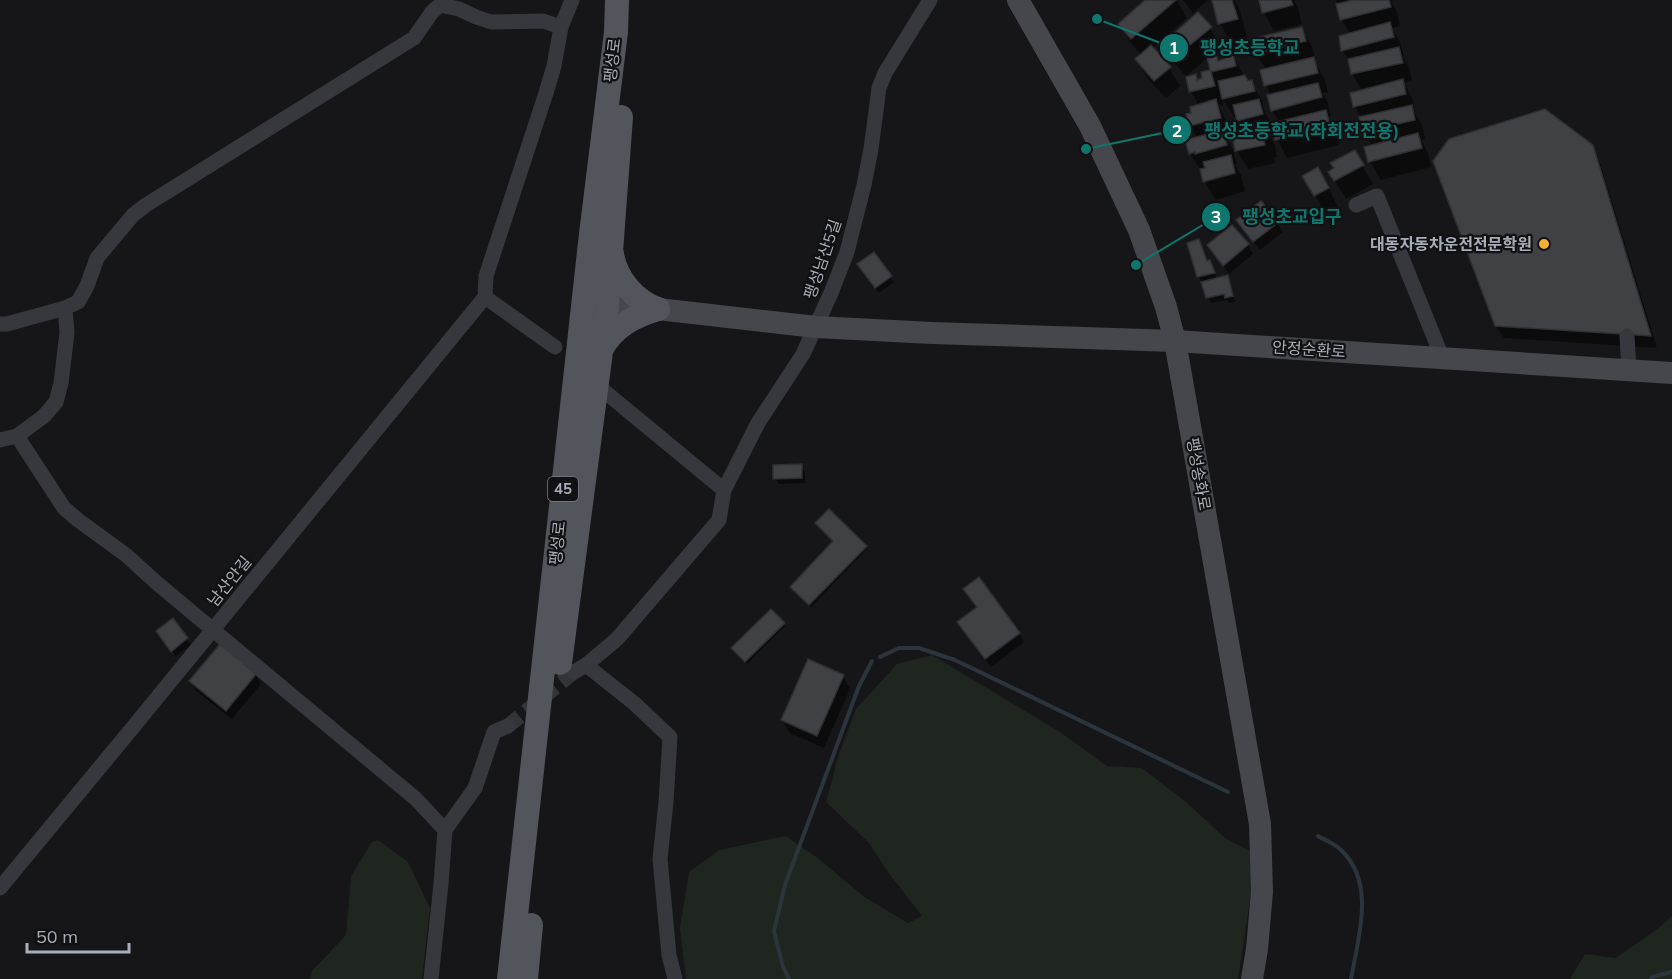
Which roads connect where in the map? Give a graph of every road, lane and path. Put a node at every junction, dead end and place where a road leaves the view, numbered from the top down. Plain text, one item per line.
1 (572, 0) edge
2 (617, 0) edge
3 (629, 0) edge
4 (930, 0) edge
5 (1018, 0) edge
6 (561, 27) junction
7 (1356, 205) dead end
8 (611, 248) junction
9 (485, 297) junction
10 (595, 304) junction
11 (65, 308) junction
12 (658, 309) junction
13 (0, 324) edge
14 (816, 327) junction
15 (1627, 336) dead end
16 (1175, 341) junction
17 (555, 347) dead end
18 (601, 350) junction
19 (1442, 357) junction
20 (1629, 370) junction
21 (1672, 373) edge
22 (604, 391) dead end
23 (18, 436) junction
24 (0, 440) edge
25 (724, 490) junction
26 (213, 628) junction
27 (508, 726) tunnel mouth
28 (445, 831) junction
29 (0, 888) edge
30 (431, 979) edge
31 (509, 979) edge
32 (526, 979) edge
33 (675, 979) edge
34 (1252, 979) edge

1 - 6 street
2 - 10 main road, 팽성로 / 45
3 - 8 main road, 팽성로 / 45
4 - 14 street, 팽성남산5길
5 - 16 main road, 팽성송화로
6 - 9 street
6 - 11 street
7 - 19 street
8 - 10 main road, 팽성로 / 45
8 - 12 main road
9 - 17 street
9 - 26 street, 남산안길
10 - 12 main road, 안정순환로
10 - 18 main road, 팽성로 / 45
10 - 31 main road, 팽성로 / 45
11 - 13 street
11 - 23 street
12 - 14 main road, 안정순환로
12 - 18 main road
14 - 16 main road, 안정순환로
14 - 25 street, 팽성남산5길
15 - 20 street
16 - 19 main road, 안정순환로
16 - 34 main road, 팽성송화로
18 - 32 main road, 팽성로 / 45
19 - 20 main road, 안정순환로
20 - 21 main road, 안정순환로
22 - 25 street
23 - 24 street
23 - 26 street
25 - 33 street, 팽성남산5길
26 - 28 street
26 - 29 street, 남산안길
27 - 28 street
28 - 30 street

